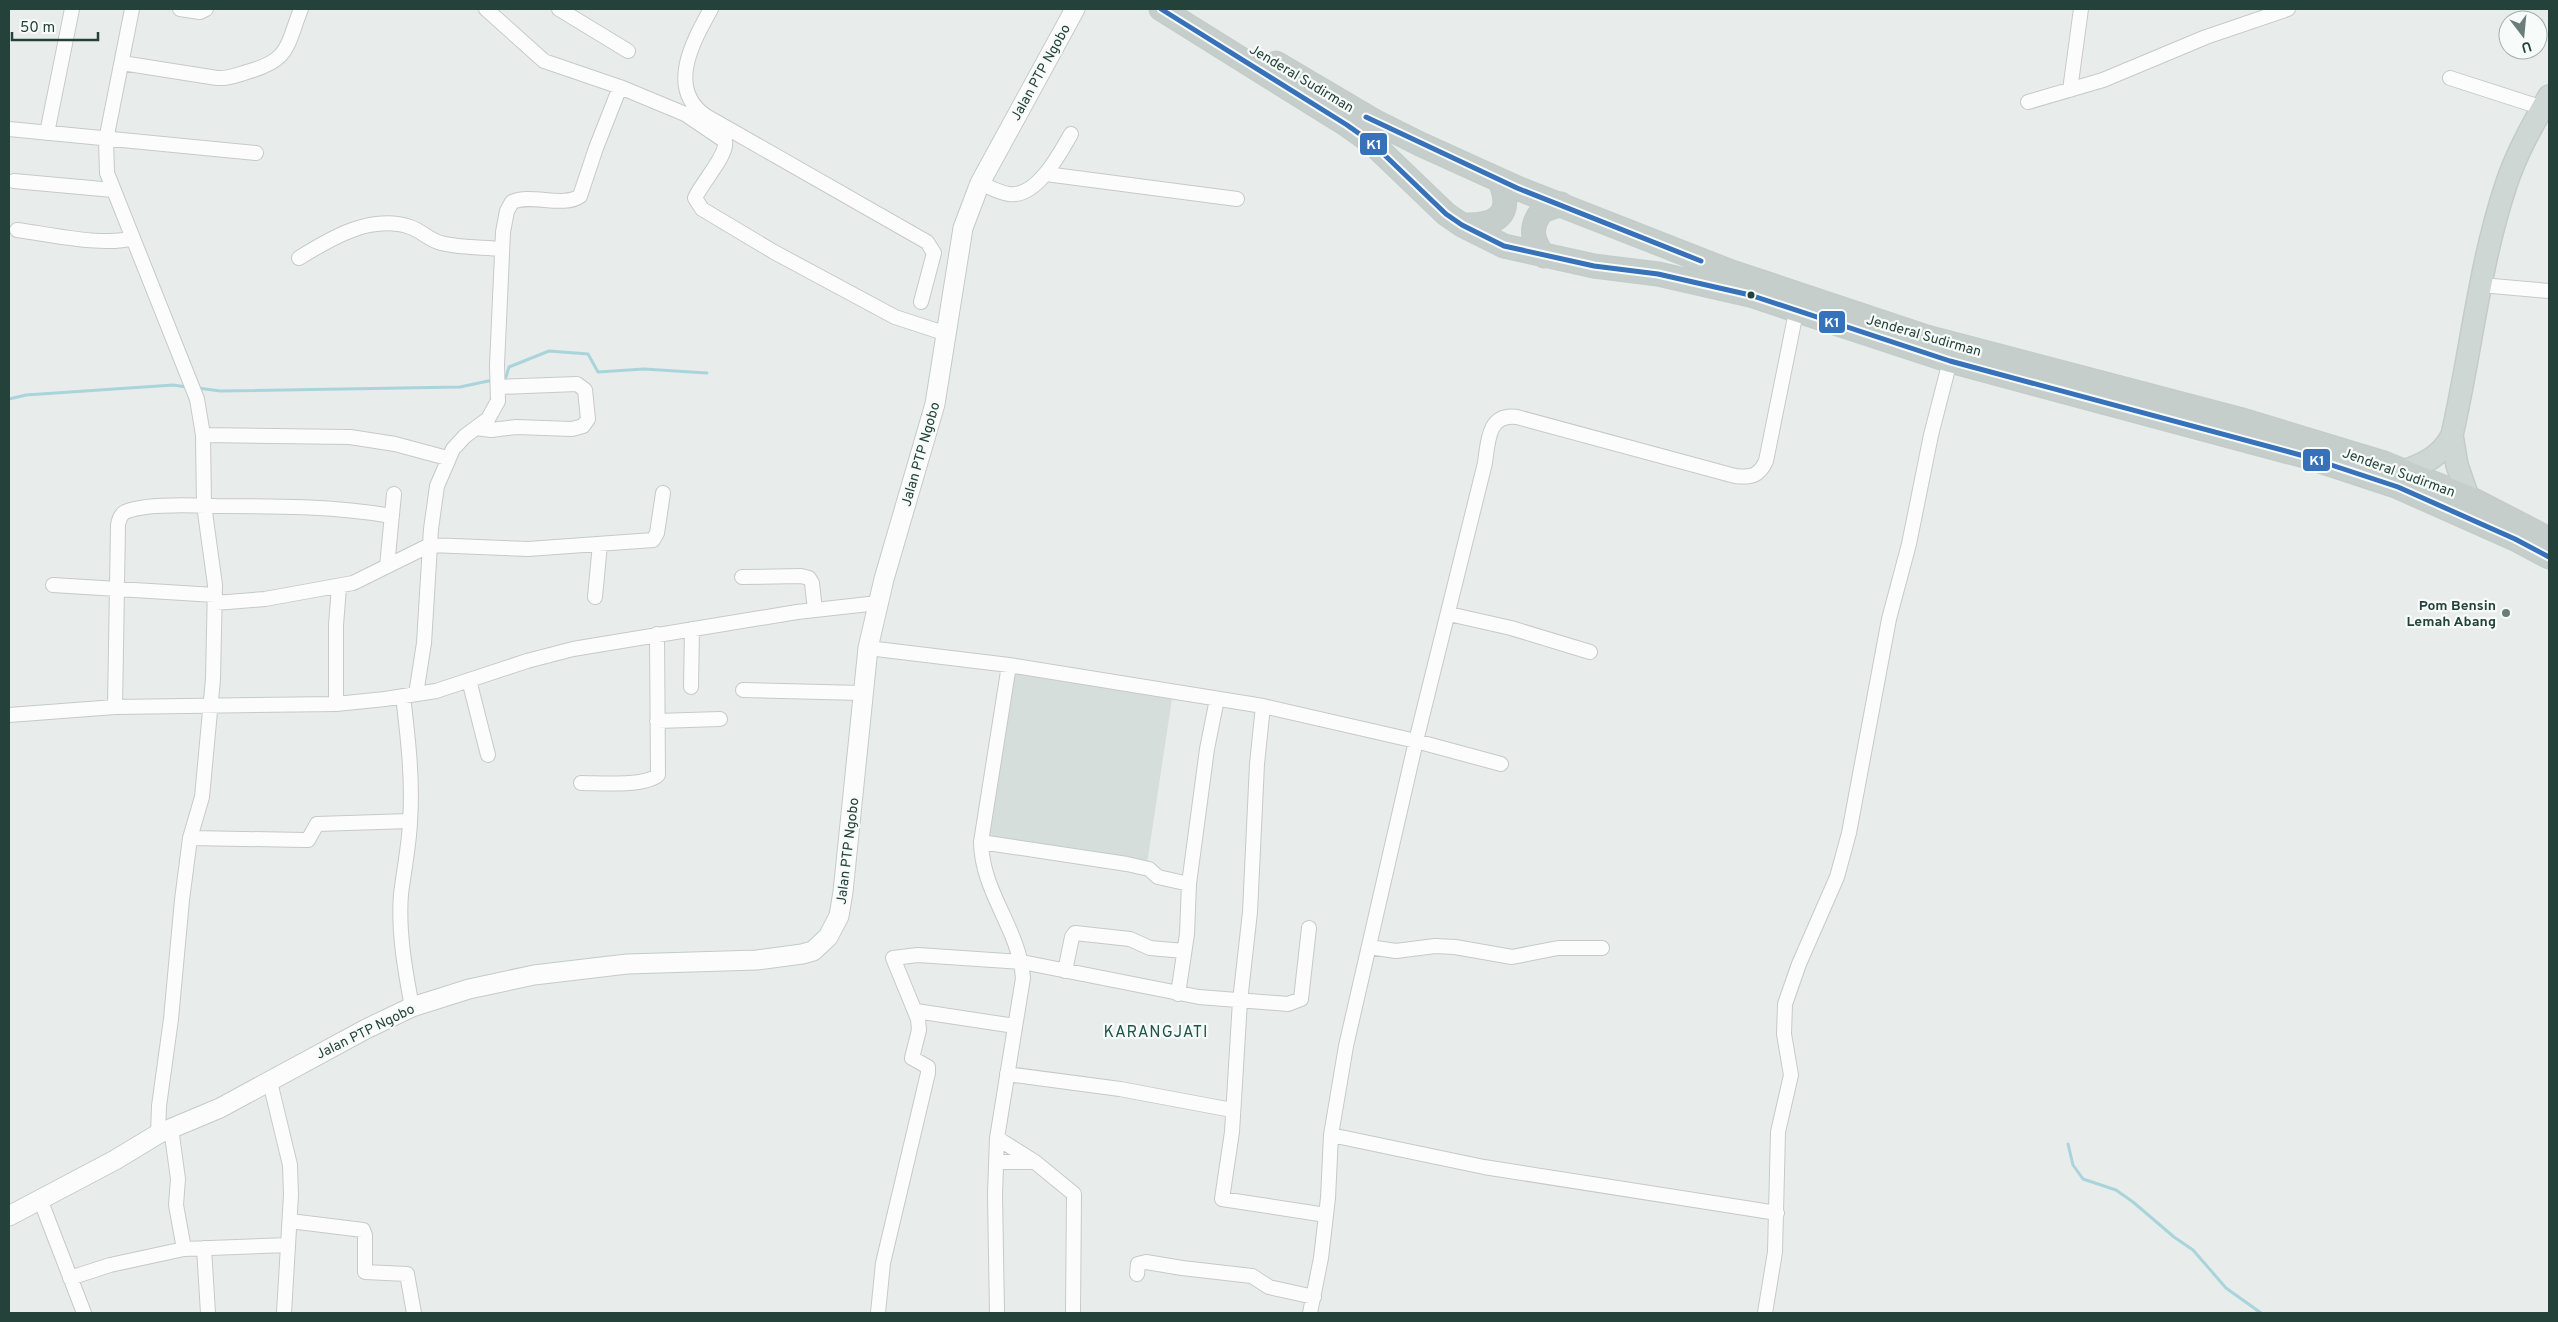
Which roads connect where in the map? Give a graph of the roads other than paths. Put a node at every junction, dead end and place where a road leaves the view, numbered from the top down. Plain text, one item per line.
1 (72, 9) edge
2 (132, 9) edge
3 (180, 9) edge
4 (206, 9) edge
5 (301, 9) edge
6 (486, 9) edge
7 (559, 9) edge
8 (711, 9) edge
9 (1074, 9) edge
10 (1161, 9) edge
11 (1187, 9) edge
12 (2081, 9) edge
13 (2288, 9) edge
14 (2272, 11) edge
15 (628, 51) dead end
16 (122, 63) junction
17 (2450, 78) dead end
18 (620, 88) junction
19 (2070, 90) junction
20 (2028, 102) dead end
21 (2546, 102) edge
22 (9, 129) edge
23 (48, 133) junction
24 (1071, 134) dead end
25 (106, 140) junction
26 (256, 153) dead end
27 (1046, 174) junction
28 (14, 181) dead end
29 (1500, 181) junction
30 (980, 183) junction
31 (113, 190) junction
32 (1237, 199) dead end
33 (1561, 204) junction
34 (1462, 225) junction
35 (17, 230) dead end
36 (133, 238) junction
37 (502, 249) junction
38 (1544, 256) junction
39 (299, 258) dead end
40 (2481, 285) junction
41 (2549, 291) edge
42 (921, 302) dead end
43 (1796, 312) junction
44 (947, 334) junction
45 (1950, 361) junction
46 (498, 385) junction
47 (476, 428) junction
48 (203, 435) junction
49 (2452, 435) junction
50 (447, 458) junction
51 (2404, 471) junction
52 (663, 493) dead end
53 (394, 494) dead end
54 (2468, 497) junction
55 (204, 505) junction
56 (392, 516) junction
57 (2549, 538) edge
58 (600, 544) junction
59 (430, 546) junction
60 (2549, 557) edge
61 (387, 566) junction
62 (742, 578) dead end
63 (52, 585) dead end
64 (339, 586) junction
65 (117, 588) junction
66 (595, 598) dead end
67 (215, 599) junction
68 (878, 602) junction
69 (815, 610) junction
70 (1449, 614) junction
71 (692, 628) junction
72 (657, 634) junction
73 (868, 648) junction
74 (1590, 652) dead end
75 (1009, 665) junction
76 (469, 680) junction
77 (691, 688) dead end
78 (744, 690) dead end
79 (862, 693) junction
80 (410, 695) junction
81 (1217, 699) junction
82 (210, 704) junction
83 (336, 704) junction
84 (1263, 706) junction
85 (114, 707) junction
86 (9, 715) edge
87 (720, 719) dead end
88 (657, 721) junction
89 (1416, 741) junction
90 (488, 755) dead end
91 (1501, 764) dead end
92 (580, 783) dead end
93 (410, 821) junction
94 (190, 838) junction
95 (981, 842) junction
96 (1189, 884) junction
97 (1309, 928) dead end
98 (1369, 947) junction
99 (1602, 948) dead end
100 (1184, 951) junction
101 (1022, 962) junction
102 (1065, 971) junction
103 (1178, 994) junction
104 (1240, 1000) junction
105 (412, 1007) junction
106 (916, 1010) junction
107 (1015, 1026) junction
108 (1008, 1074) junction
109 (270, 1082) junction
110 (1232, 1110) junction
111 (165, 1131) junction
112 (1331, 1135) junction
113 (997, 1138) junction
114 (996, 1162) junction
115 (1036, 1162) junction
116 (40, 1199) junction
117 (1777, 1213) junction
118 (1326, 1215) junction
119 (9, 1216) edge
120 (290, 1221) junction
121 (288, 1245) junction
122 (204, 1248) junction
123 (184, 1249) junction
124 (1137, 1274) dead end
125 (70, 1278) junction
126 (1314, 1297) junction
127 (84, 1313) edge
128 (208, 1313) edge
129 (284, 1313) edge
130 (414, 1313) edge
131 (878, 1313) edge
132 (997, 1313) edge
133 (1072, 1313) edge
134 (1310, 1313) edge
135 (1765, 1313) edge

1 - 23 street
2 - 16 street
3 - 4 street
5 - 16 street
6 - 18 street
7 - 15 street
8 - 42 street
9 - 30 main road, Jalan PTP Ngobo
10 - 34 highway, Jenderal Sudirman
11 - 29 highway, Jenderal Sudirman
12 - 19 street
13 - 14 street
14 - 19 street
16 - 25 street
17 - 21 street
18 - 37 street
18 - 44 street
19 - 20 street
21 - 40 main road
22 - 23 street
23 - 25 street
24 - 27 street
25 - 26 street
25 - 31 street
27 - 30 street
27 - 32 street
28 - 31 street
29 - 33 highway, Jenderal Sudirman
29 - 34 highway
30 - 44 main road, Jalan PTP Ngobo
31 - 36 street
33 - 38 highway
33 - 51 highway, Jenderal Sudirman
34 - 38 highway, Jenderal Sudirman
35 - 36 street
36 - 48 street
37 - 39 street
37 - 46 street
38 - 43 highway, Jenderal Sudirman
40 - 41 street
40 - 49 main road
43 - 45 highway, Jenderal Sudirman
43 - 70 street
44 - 68 main road, Jalan PTP Ngobo
45 - 60 highway, Jenderal Sudirman
45 - 117 street
46 - 47 street
46 - 47 street
47 - 50 street
48 - 50 street
48 - 55 street
49 - 51 main road
49 - 54 main road
50 - 59 street
51 - 54 highway, Jenderal Sudirman
52 - 58 street
53 - 56 street
54 - 57 highway, Jenderal Sudirman
55 - 56 street
55 - 65 street
55 - 67 street
56 - 61 street
58 - 59 street
58 - 66 street
59 - 61 street
59 - 80 street
61 - 64 street
62 - 69 street
63 - 65 street
64 - 67 street
64 - 83 street
65 - 67 street
65 - 85 street
67 - 82 street
68 - 69 street
68 - 73 main road, Jalan PTP Ngobo
69 - 71 street
70 - 74 street
70 - 89 street
71 - 72 street
71 - 77 street
72 - 76 street
72 - 88 street
73 - 75 street
73 - 79 main road, Jalan PTP Ngobo
75 - 81 street
75 - 95 street
76 - 80 street
76 - 90 street
78 - 79 street
79 - 105 main road, Jalan PTP Ngobo
80 - 83 street
80 - 93 street
81 - 84 street
81 - 96 street
82 - 83 street
82 - 85 street
82 - 94 street
84 - 89 street
84 - 104 street
85 - 86 street
87 - 88 street
88 - 92 street
89 - 91 street
89 - 98 street
93 - 94 street
93 - 105 street
94 - 111 street
95 - 96 street
95 - 101 street
96 - 100 street
97 - 104 street
98 - 99 street
98 - 112 street
100 - 102 street
100 - 103 street
101 - 102 street
101 - 106 street
101 - 107 street
102 - 103 street
103 - 104 street
104 - 110 street
105 - 109 main road, Jalan PTP Ngobo
106 - 107 street
106 - 131 street
107 - 108 street
108 - 110 street
108 - 113 street
109 - 111 main road, Jalan PTP Ngobo
109 - 120 street
110 - 118 street
111 - 116 main road, Jalan PTP Ngobo
111 - 123 street
112 - 117 street
112 - 118 street
113 - 114 street
113 - 115 street
114 - 115 street
114 - 132 street
115 - 133 street
116 - 119 main road, Jalan PTP Ngobo
116 - 125 street
117 - 135 street
118 - 126 street
120 - 121 street
120 - 130 street
121 - 122 street
121 - 129 street
122 - 123 street
122 - 128 street
123 - 125 street
124 - 126 street
125 - 127 street
126 - 134 street

